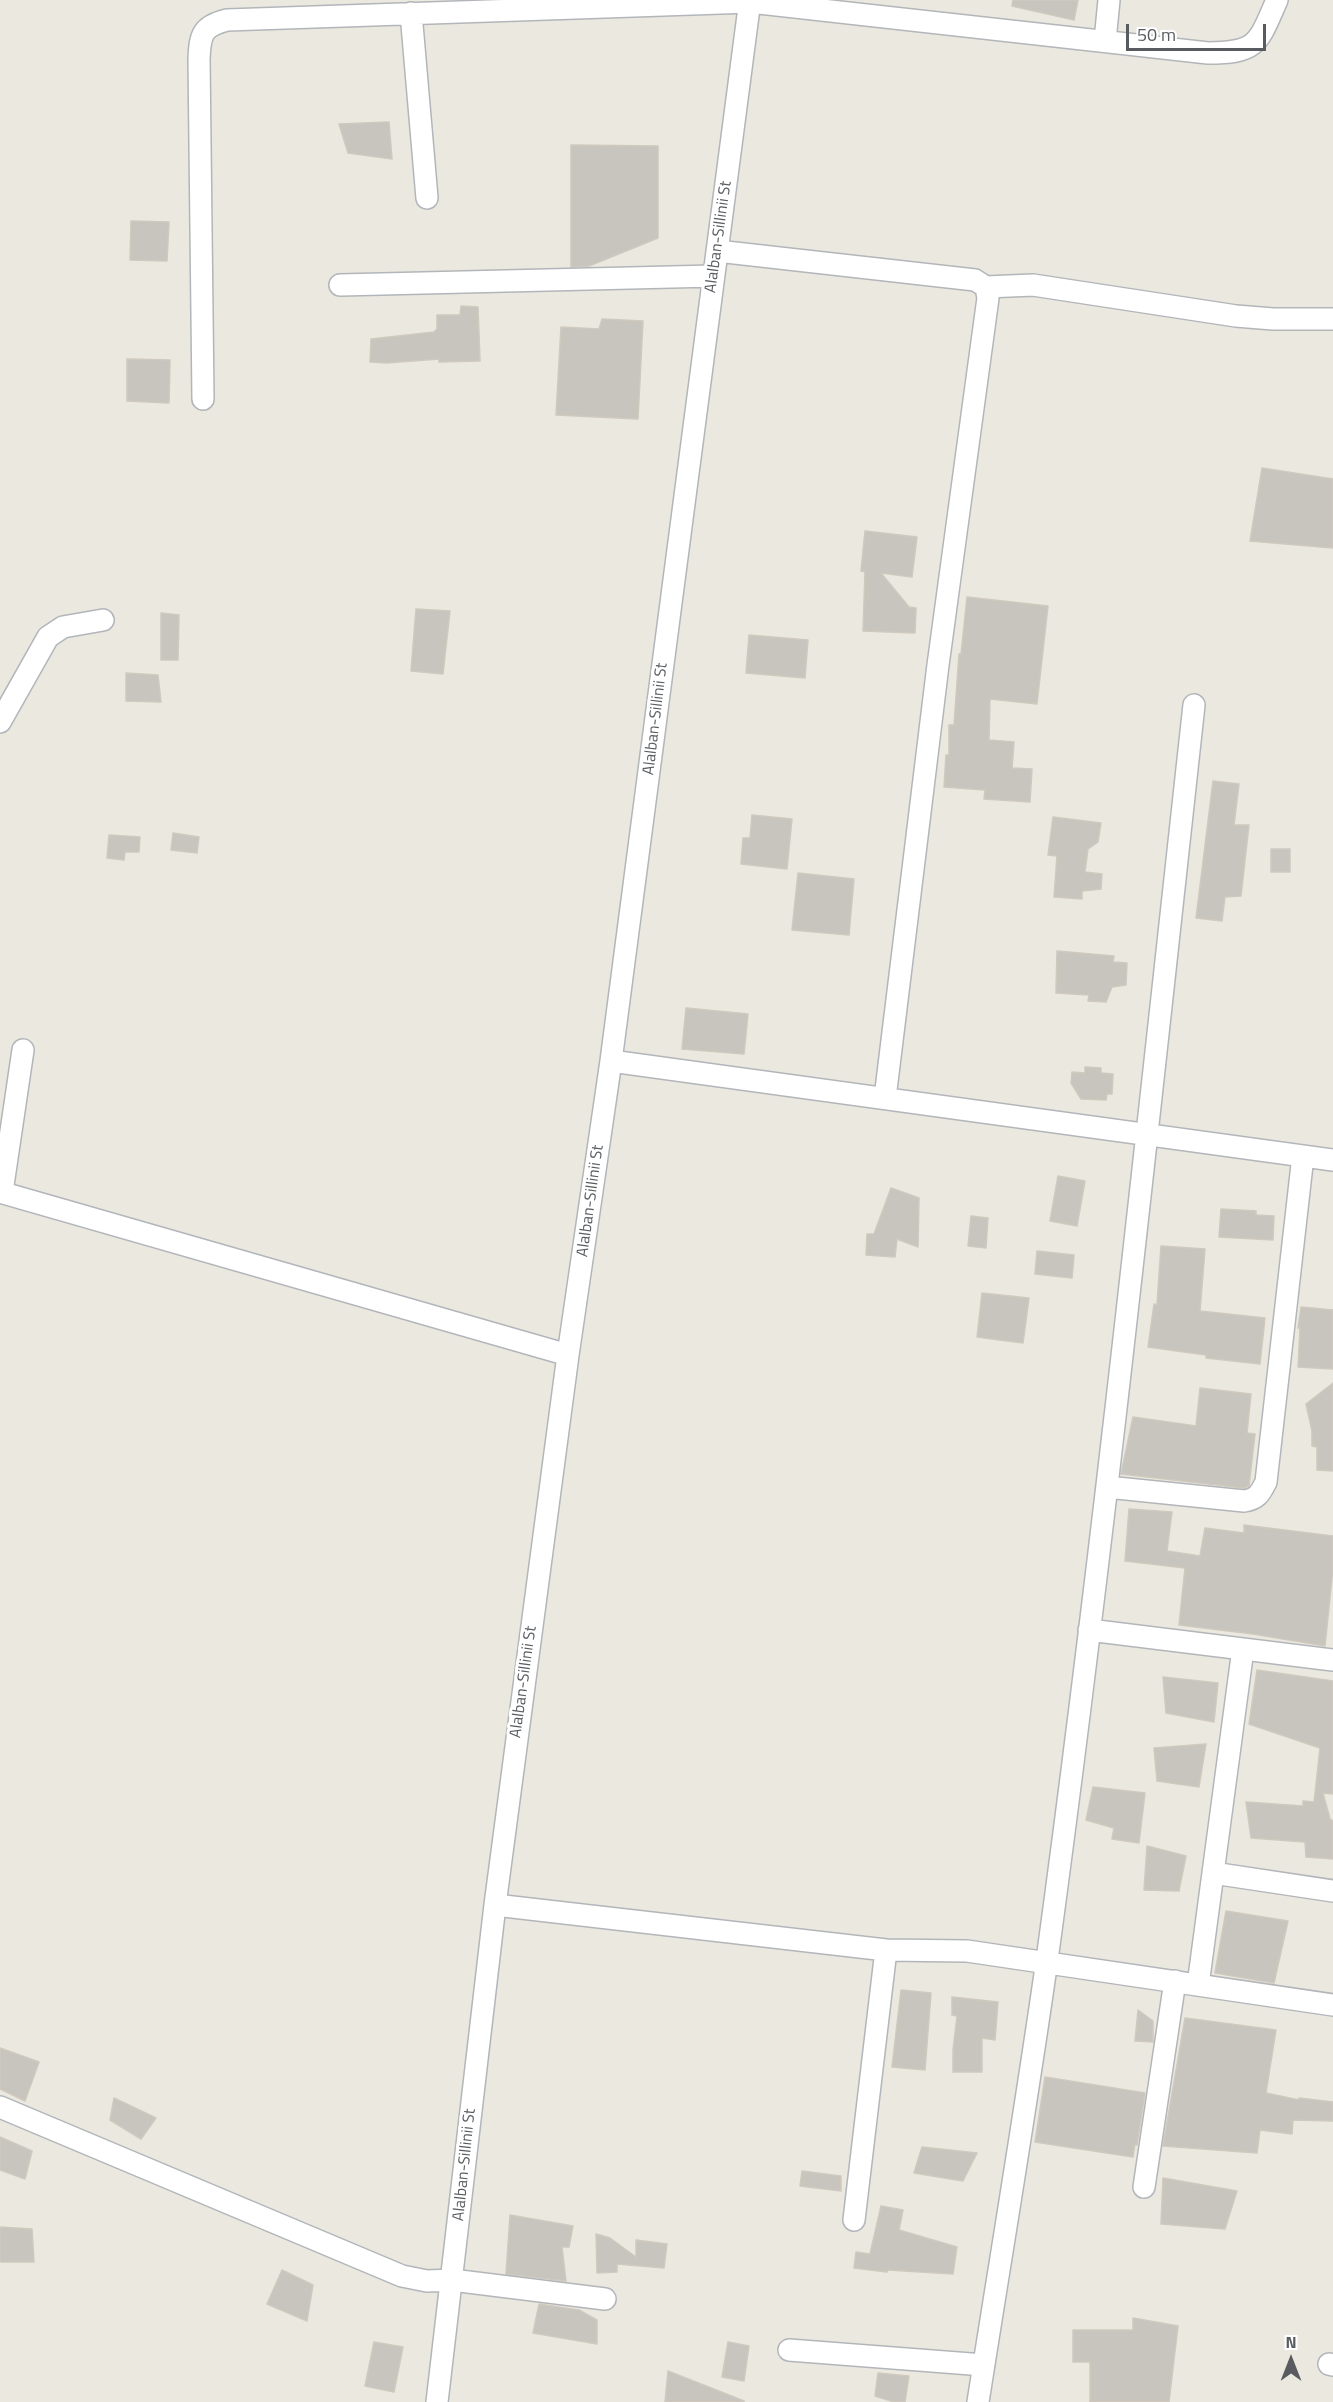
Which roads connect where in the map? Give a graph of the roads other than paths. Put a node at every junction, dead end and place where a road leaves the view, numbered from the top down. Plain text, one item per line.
1 (1109, 0) edge
2 (1277, 0) edge
3 (750, 1) edge
4 (411, 14) junction
5 (1105, 41) junction
6 (427, 198) dead end
7 (717, 251) junction
8 (713, 276) junction
9 (340, 285) dead end
10 (986, 287) junction
11 (1333, 319) edge
12 (203, 399) dead end
13 (103, 620) dead end
14 (1194, 705) dead end
15 (0, 722) edge
16 (23, 1050) dead end
17 (611, 1061) junction
18 (885, 1098) junction
19 (1146, 1135) junction
20 (1303, 1156) junction
21 (1333, 1160) edge
22 (1, 1192) edge
23 (568, 1355) junction
24 (1107, 1487) junction
25 (1089, 1629) junction
26 (1243, 1649) junction
27 (1333, 1660) edge
28 (1213, 1873) junction
29 (1333, 1891) edge
30 (495, 1905) junction
31 (886, 1950) junction
32 (1046, 1962) junction
33 (1175, 1981) junction
34 (1198, 1985) junction
35 (1333, 2005) edge
36 (0, 2107) edge
37 (1144, 2187) dead end
38 (854, 2220) dead end
39 (452, 2280) junction
40 (605, 2299) dead end
41 (789, 2350) dead end
42 (984, 2365) junction
43 (437, 2402) edge
44 (978, 2402) edge

1 - 5 street
2 - 5 street
3 - 4 street
3 - 5 street
3 - 7 street, Alalban-Sillinii St
4 - 6 street
4 - 12 street
7 - 8 street, Alalban-Sillinii St
7 - 10 street
8 - 9 street
8 - 17 street, Alalban-Sillinii St
10 - 11 street
10 - 18 street
13 - 15 street
14 - 19 street
16 - 22 street
17 - 18 street
17 - 23 street, Alalban-Sillinii St
18 - 19 street
19 - 20 street
19 - 24 street
20 - 21 street
20 - 24 street
22 - 23 street
23 - 30 street, Alalban-Sillinii St
24 - 25 street
25 - 26 street
25 - 32 street
26 - 27 street
26 - 28 street
28 - 29 street
28 - 34 street
30 - 31 street
30 - 39 street, Alalban-Sillinii St
31 - 32 street
31 - 38 street
32 - 33 street
32 - 42 street
33 - 34 street
33 - 37 street
34 - 35 street
36 - 39 street
39 - 40 street
39 - 43 street, Alalban-Sillinii St
41 - 42 street
42 - 44 street

